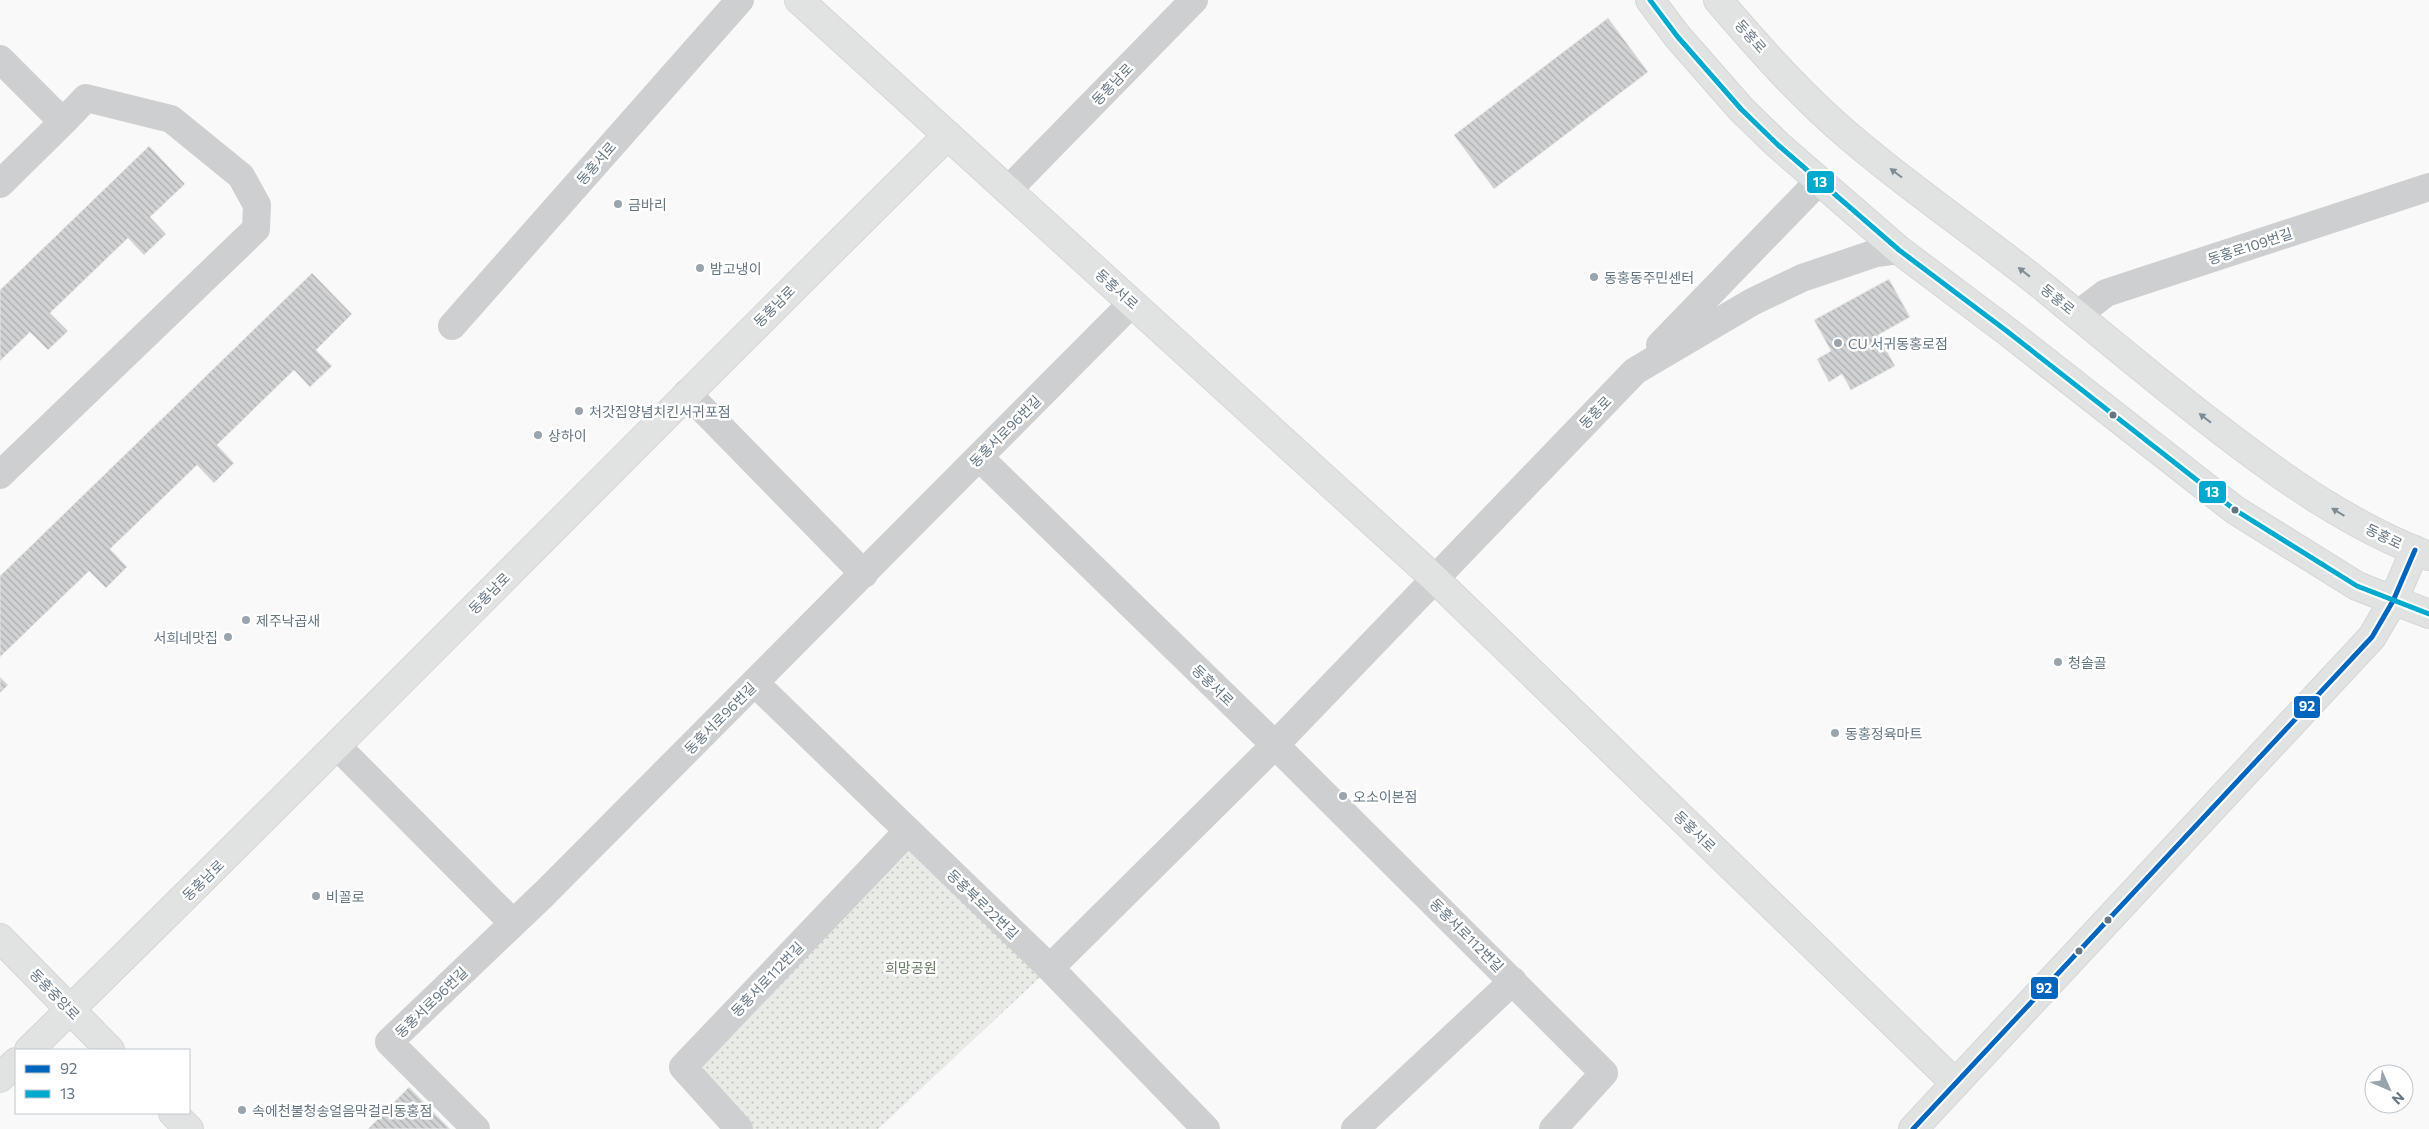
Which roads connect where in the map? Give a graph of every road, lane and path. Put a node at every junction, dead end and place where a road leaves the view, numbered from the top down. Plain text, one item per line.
1 (740, 0) edge
2 (798, 0) edge
3 (1194, 0) edge
4 (1650, 0) edge
5 (1718, 0) edge
6 (0, 59) edge
7 (62, 122) junction
8 (948, 135) junction
9 (1819, 181) junction
10 (0, 184) edge
11 (2429, 187) edge
12 (1008, 190) junction
13 (1899, 250) junction
14 (1132, 303) junction
15 (2077, 315) junction
16 (452, 326) dead end
17 (1635, 371) junction
18 (687, 393) junction
19 (980, 458) junction
20 (0, 475) edge
21 (2422, 553) edge
22 (864, 574) junction
23 (1434, 578) junction
24 (2393, 600) junction
25 (2429, 614) edge
26 (755, 683) junction
27 (1275, 745) junction
28 (338, 747) junction
29 (908, 831) junction
30 (513, 924) junction
31 (0, 938) edge
32 (1050, 968) junction
33 (1513, 981) junction
34 (70, 1010) junction
35 (29, 1049) edge
36 (109, 1049) edge
37 (15, 1063) edge
38 (0, 1078) edge
39 (1955, 1083) junction
40 (174, 1114) edge
41 (189, 1129) edge
42 (476, 1129) edge
43 (739, 1129) edge
44 (1206, 1129) edge
45 (1356, 1129) edge
46 (1553, 1129) edge
47 (1913, 1129) edge

1 - 16 street, 동홍서로
2 - 8 street, 동홍서로
3 - 12 street, 동홍남로
4 - 9 street
15 -> 5 street, 동홍로
6 - 7 street
7 - 10 street
7 - 20 street
8 - 12 street, 동홍서로
8 - 18 street, 동홍남로
9 - 13 street
9 - 17 street
11 - 15 street, 동홍로109번길
12 - 14 street, 동홍서로
13 - 17 street, 동홍로
13 - 24 street
14 - 19 street, 동홍서로96번길
14 - 23 street, 동홍서로
21 -> 15 street, 동홍로
17 - 23 street, 동홍로
18 - 22 street
18 - 28 street, 동홍남로
19 - 22 street, 동홍서로96번길
19 - 27 street, 동홍서로
21 - 24 street
22 - 26 street, 동홍서로96번길
23 - 27 street
23 - 39 street, 동홍서로
24 - 25 street
24 - 39 street
26 - 29 street, 동홍북로22번길
26 - 30 street, 동홍서로96번길
27 - 32 street
27 - 33 street, 동홍서로112번길
28 - 30 street
28 - 34 street, 동홍남로
29 - 32 street, 동홍북로22번길
29 - 43 street, 동홍서로112번길
30 - 42 street, 동홍서로96번길
31 - 34 street, 동홍중앙로
32 - 44 street, 동홍북로22번길
33 - 45 street
33 - 46 street, 동홍서로112번길
34 - 35 street, 동홍남로
34 - 36 street, 동홍중앙로
37 - 38 street
39 - 47 street
40 - 41 street

